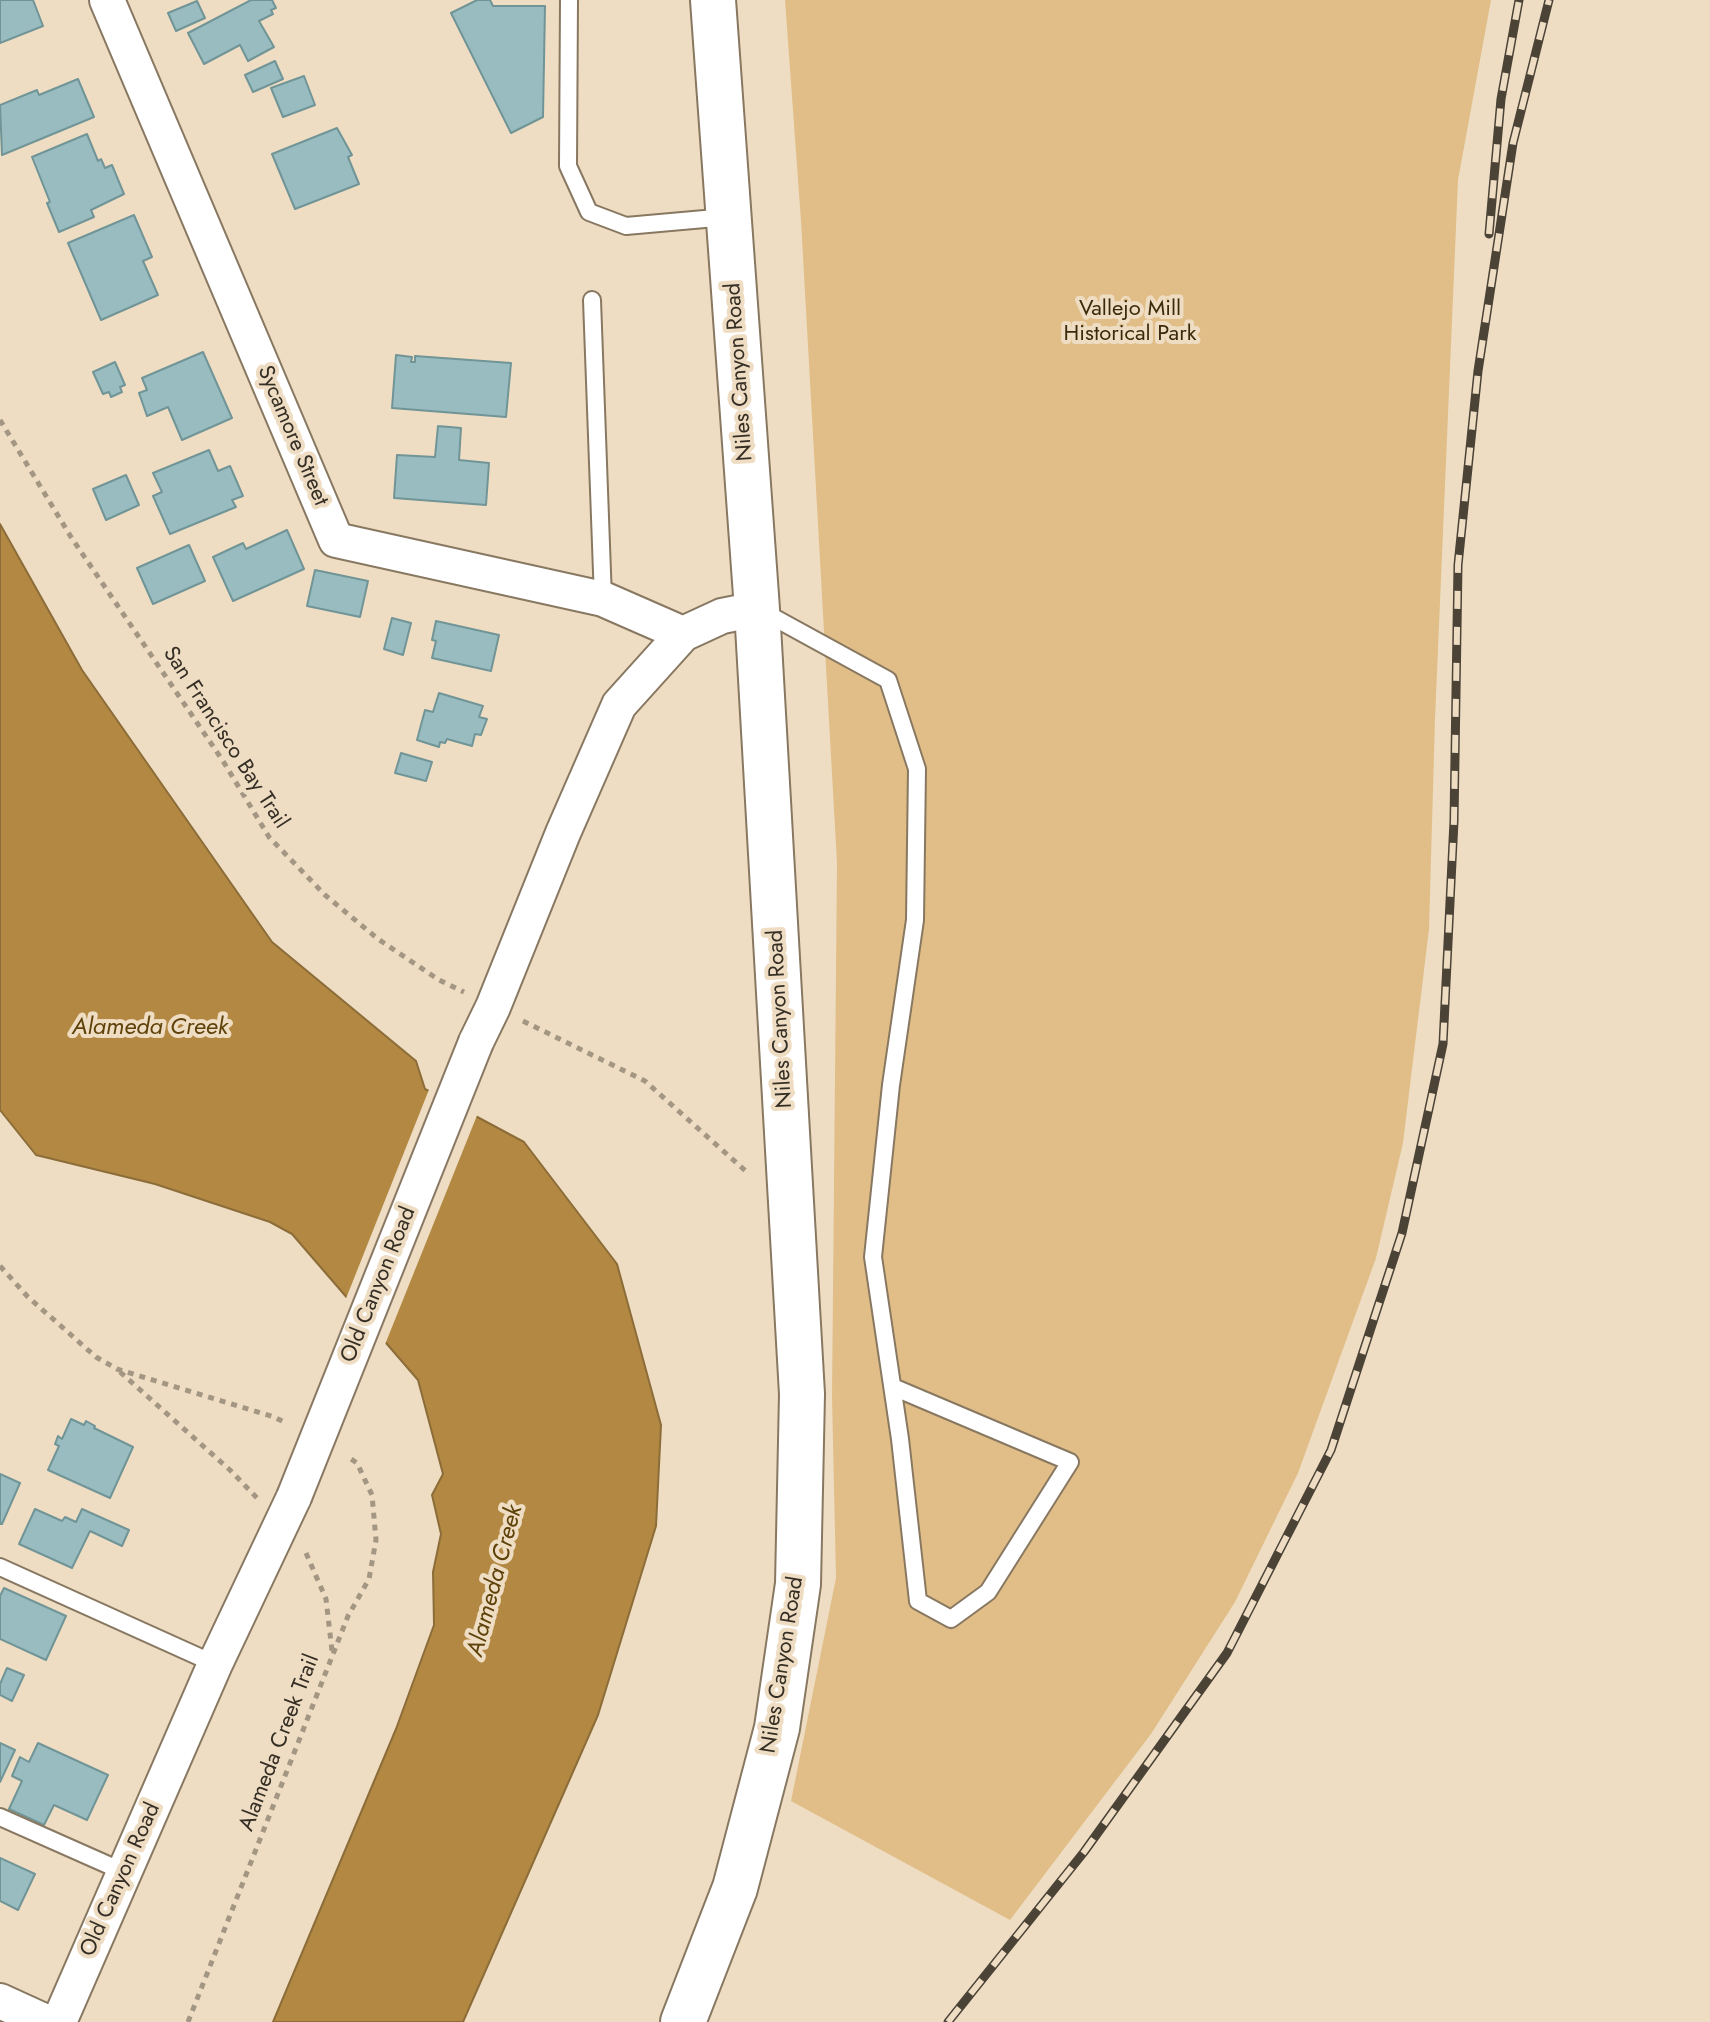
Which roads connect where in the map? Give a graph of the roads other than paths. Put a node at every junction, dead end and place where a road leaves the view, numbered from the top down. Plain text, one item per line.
1 (107, 0) edge
2 (569, 0) edge
3 (713, 0) edge
4 (729, 217) junction
5 (592, 300) dead end
6 (603, 599) junction
7 (757, 609) junction
8 (683, 634) junction
9 (893, 1387) junction
10 (0, 1567) edge
11 (215, 1664) junction
12 (0, 1817) edge
13 (124, 1872) junction
14 (0, 2001) edge
15 (46, 2022) edge
16 (59, 2022) edge
17 (683, 2022) edge

1 - 6 street, Sycamore Street
2 - 4 lane
3 - 4 main road, Niles Canyon Road
4 - 7 main road, Niles Canyon Road
5 - 6 lane
6 - 8 street, Sycamore Street
7 - 8 street, Old Canyon Road
7 - 9 lane
7 - 17 main road, Niles Canyon Road
8 - 11 street, Old Canyon Road, bridge
9 - 9 lane
10 - 11 lane
11 - 13 street, Old Canyon Road
12 - 13 lane
13 - 16 street, Old Canyon Road
14 - 15 street

